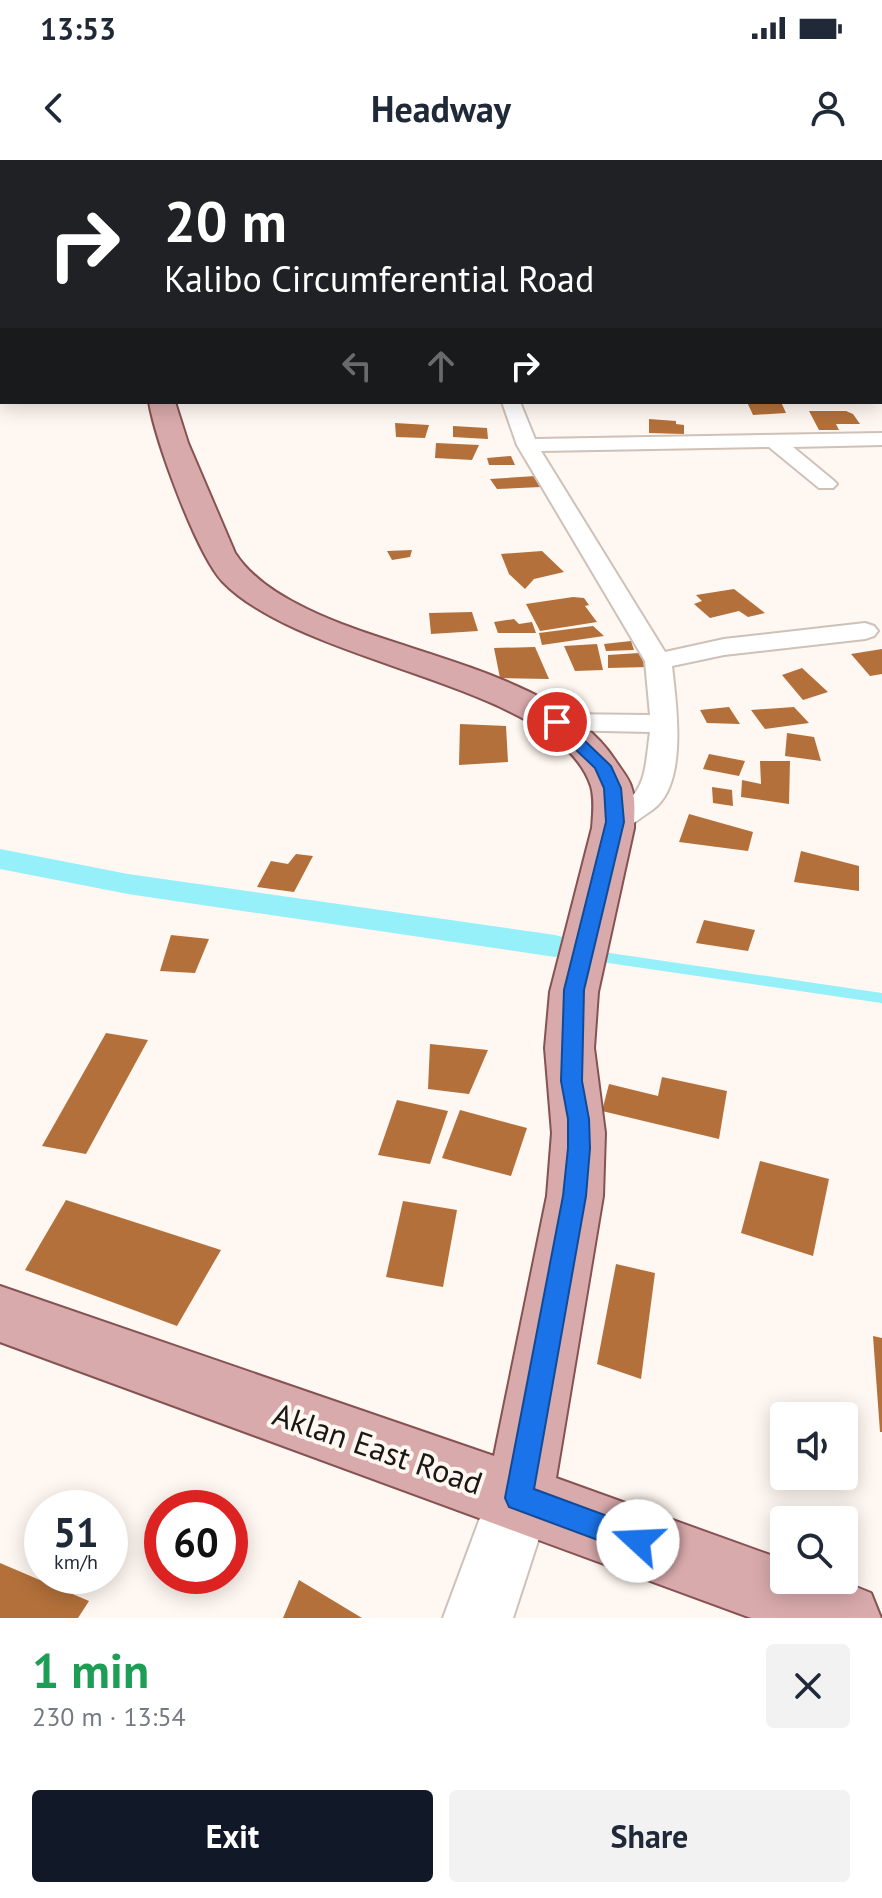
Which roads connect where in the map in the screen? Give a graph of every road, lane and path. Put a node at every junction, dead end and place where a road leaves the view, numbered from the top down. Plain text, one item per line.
1 (163, 404) edge
2 (512, 404) edge
3 (882, 439) edge
4 (774, 441) junction
5 (527, 445) junction
6 (826, 484) dead end
7 (865, 631) dead end
8 (658, 661) junction
9 (557, 722) junction
10 (665, 724) junction
11 (615, 822) junction
12 (0, 1314) edge
13 (519, 1498) junction
14 (478, 1618) edge
15 (846, 1618) edge

1 - 9 main road
2 - 5 street
3 - 4 street
4 - 5 street
4 - 6 street
5 - 8 street
7 - 8 street
8 - 10 street
9 - 10 street
9 - 11 main road
10 - 11 street
11 - 13 main road
12 - 13 main road, Aklan East Road
13 - 14 main road
13 - 15 main road, Aklan East Road

